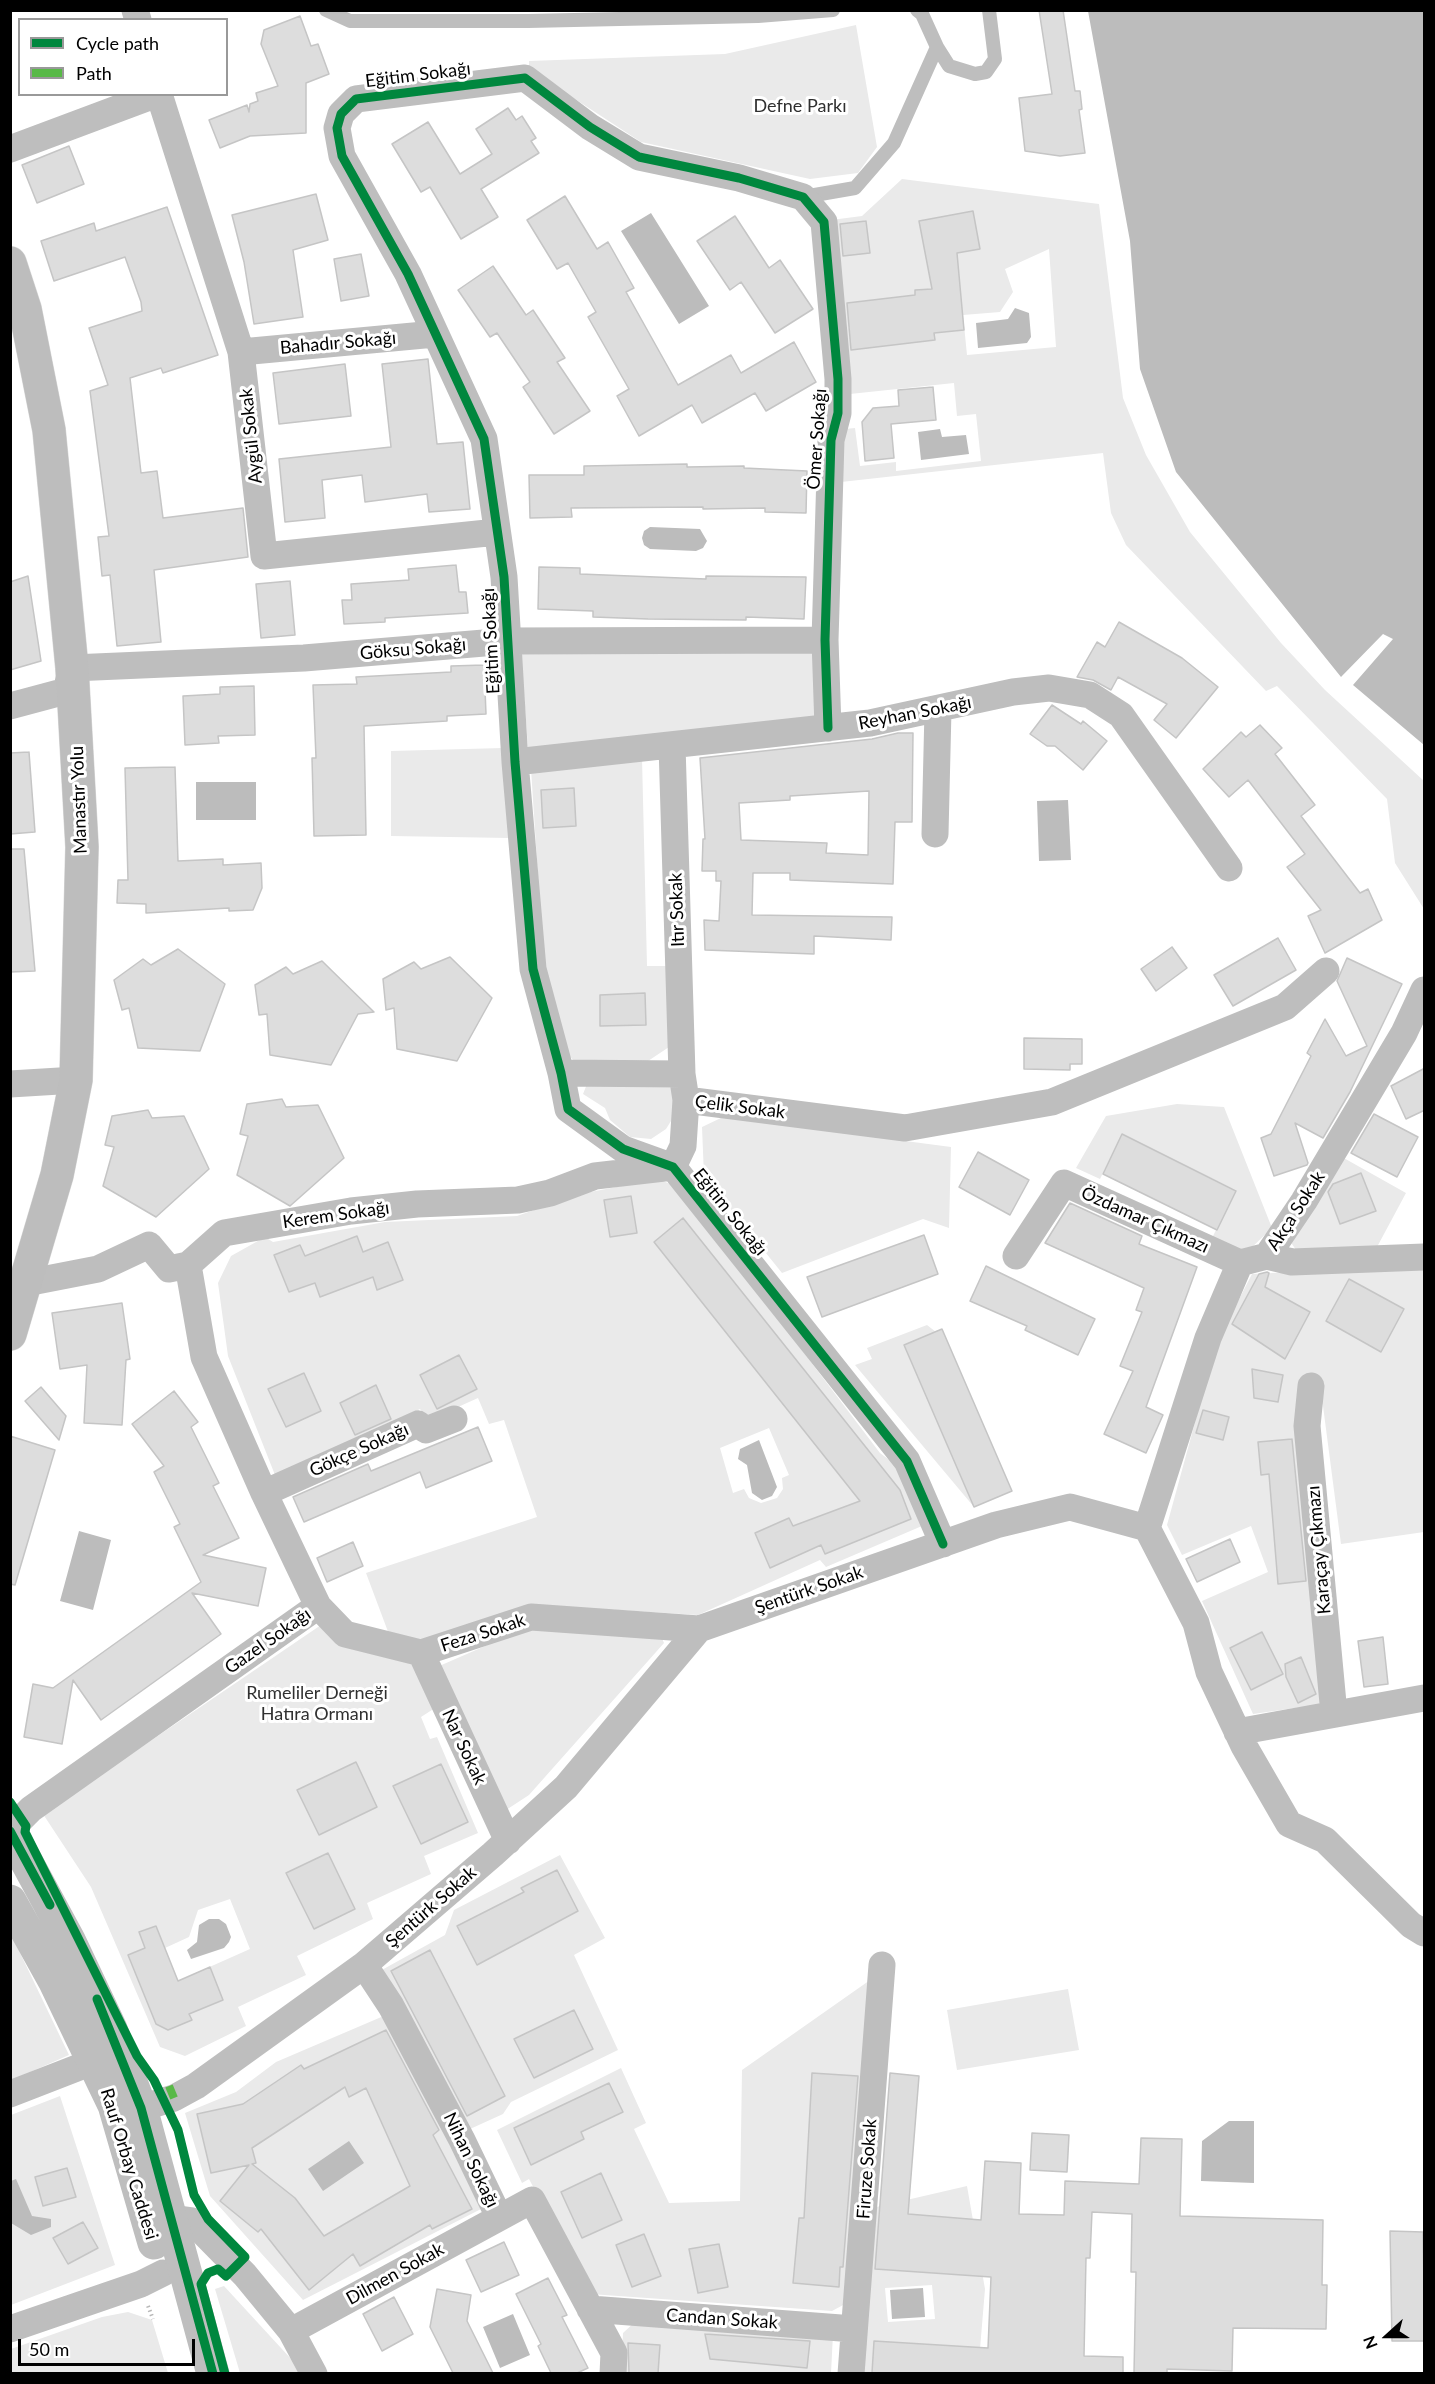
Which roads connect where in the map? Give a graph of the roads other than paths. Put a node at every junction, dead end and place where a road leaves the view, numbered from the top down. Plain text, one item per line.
1 (326, 10) edge
2 (833, 10) edge
3 (917, 10) edge
4 (989, 10) edge
5 (937, 46) junction
6 (153, 96) edge
7 (159, 96) edge
8 (10, 149) edge
9 (803, 197) junction
10 (10, 263) edge
11 (435, 334) junction
12 (241, 352) junction
13 (498, 532) junction
14 (825, 639) junction
15 (508, 641) junction
16 (72, 668) junction
17 (10, 706) edge
18 (938, 710) junction
19 (828, 728) junction
20 (672, 745) junction
21 (515, 762) junction
22 (934, 834) dead end
23 (1230, 868) dead end
24 (1326, 971) dead end
25 (1425, 990) edge
26 (561, 1073) junction
27 (682, 1074) junction
28 (76, 1080) junction
29 (10, 1084) edge
30 (686, 1100) junction
31 (673, 1167) junction
32 (1016, 1256) dead end
33 (1267, 1256) junction
34 (1425, 1257) edge
35 (1240, 1263) junction
36 (188, 1265) junction
37 (26, 1284) junction
38 (10, 1334) edge
39 (1311, 1386) dead end
40 (454, 1419) dead end
41 (264, 1493) junction
42 (1147, 1528) junction
43 (943, 1544) junction
44 (318, 1606) junction
45 (699, 1629) junction
46 (421, 1653) junction
47 (1425, 1698) edge
48 (1334, 1714) junction
49 (1237, 1732) junction
50 (10, 1830) edge
51 (507, 1841) junction
52 (10, 1900) edge
53 (1425, 1933) edge
54 (364, 1965) junction
55 (882, 1965) dead end
56 (95, 2061) junction
57 (10, 2094) edge
58 (141, 2108) junction
59 (499, 2217) junction
60 (170, 2218) junction
61 (163, 2273) junction
62 (590, 2309) junction
63 (10, 2329) edge
64 (854, 2329) junction
65 (291, 2331) junction
66 (191, 2373) edge
67 (213, 2373) edge
68 (314, 2373) edge
69 (613, 2373) edge
70 (851, 2373) edge

1 - 2 lane
3 - 5 lane
4 - 5 lane
5 - 9 lane
6 - 8 street
7 - 12 street, Aygül Sokak
9 - 11 street, Eğitim Sokağı
9 - 14 street, Ömer Sokağı
10 - 16 main road, Manastır Yolu
11 - 12 street, Bahadır Sokağı
11 - 13 street, Eğitim Sokağı
12 - 13 street, Aygül Sokak
13 - 15 street, Eğitim Sokağı
14 - 15 street, Göksu Sokağı
14 - 19 street, Ömer Sokağı
15 - 16 street, Göksu Sokağı
15 - 21 street, Eğitim Sokağı
16 - 17 street
16 - 28 main road, Manastır Yolu
18 - 19 street, Reyhan Sokağı
18 - 22 street
18 - 23 street, Reyhan Sokağı
19 - 20 street, Reyhan Sokağı
20 - 21 street, Reyhan Sokağı
20 - 27 street, Itır Sokak
21 - 26 street, Eğitim Sokağı
24 - 30 street, Çelik Sokak
25 - 33 street, Akça Sokak
26 - 27 street, Çelik Sokak
26 - 31 street, Eğitim Sokağı
27 - 30 street, Çelik Sokak
28 - 29 street
28 - 37 main road, Manastır Yolu
30 - 31 street
31 - 36 street, Kerem Sokağı
31 - 43 street, Eğitim Sokağı
32 - 35 street, Özdamar Çıkmazı
33 - 34 street
33 - 35 street, Akça Sokak
35 - 42 street
36 - 37 street
36 - 41 street, Gazel Sokağı
37 - 38 main road, Manastır Yolu
39 - 48 street, Karaçay Çıkmazı
40 - 41 street, Gökçe Sokağı
41 - 44 street, Gazel Sokağı
42 - 43 street, Şentürk Sokak
42 - 49 street
43 - 45 street, Şentürk Sokak
44 - 46 street, Feza Sokak
44 - 50 street, Gazel Sokağı
45 - 46 street, Feza Sokak
45 - 51 street, Şentürk Sokak
46 - 51 street, Nar Sokak
47 - 48 street
48 - 49 street
49 - 53 street
50 - 58 street, Rauf Orbay Caddesi
51 - 54 street, Şentürk Sokak
52 - 56 street, Rauf Orbay Caddesi
54 - 58 street, Şentürk Sokak
54 - 59 street, Nihan Sokağı
55 - 64 street, Firuze Sokak
56 - 57 street
56 - 61 street, Rauf Orbay Caddesi
58 - 60 street, Rauf Orbay Caddesi
59 - 62 street, Nihan Sokağı
59 - 65 street, Dilmen Sokak
60 - 65 street
60 - 67 street, Rauf Orbay Caddesi
61 - 63 street
61 - 66 street, Rauf Orbay Caddesi
62 - 64 street, Candan Sokak
62 - 69 street, Nihan Sokağı
64 - 70 street, Firuze Sokak
65 - 68 street

